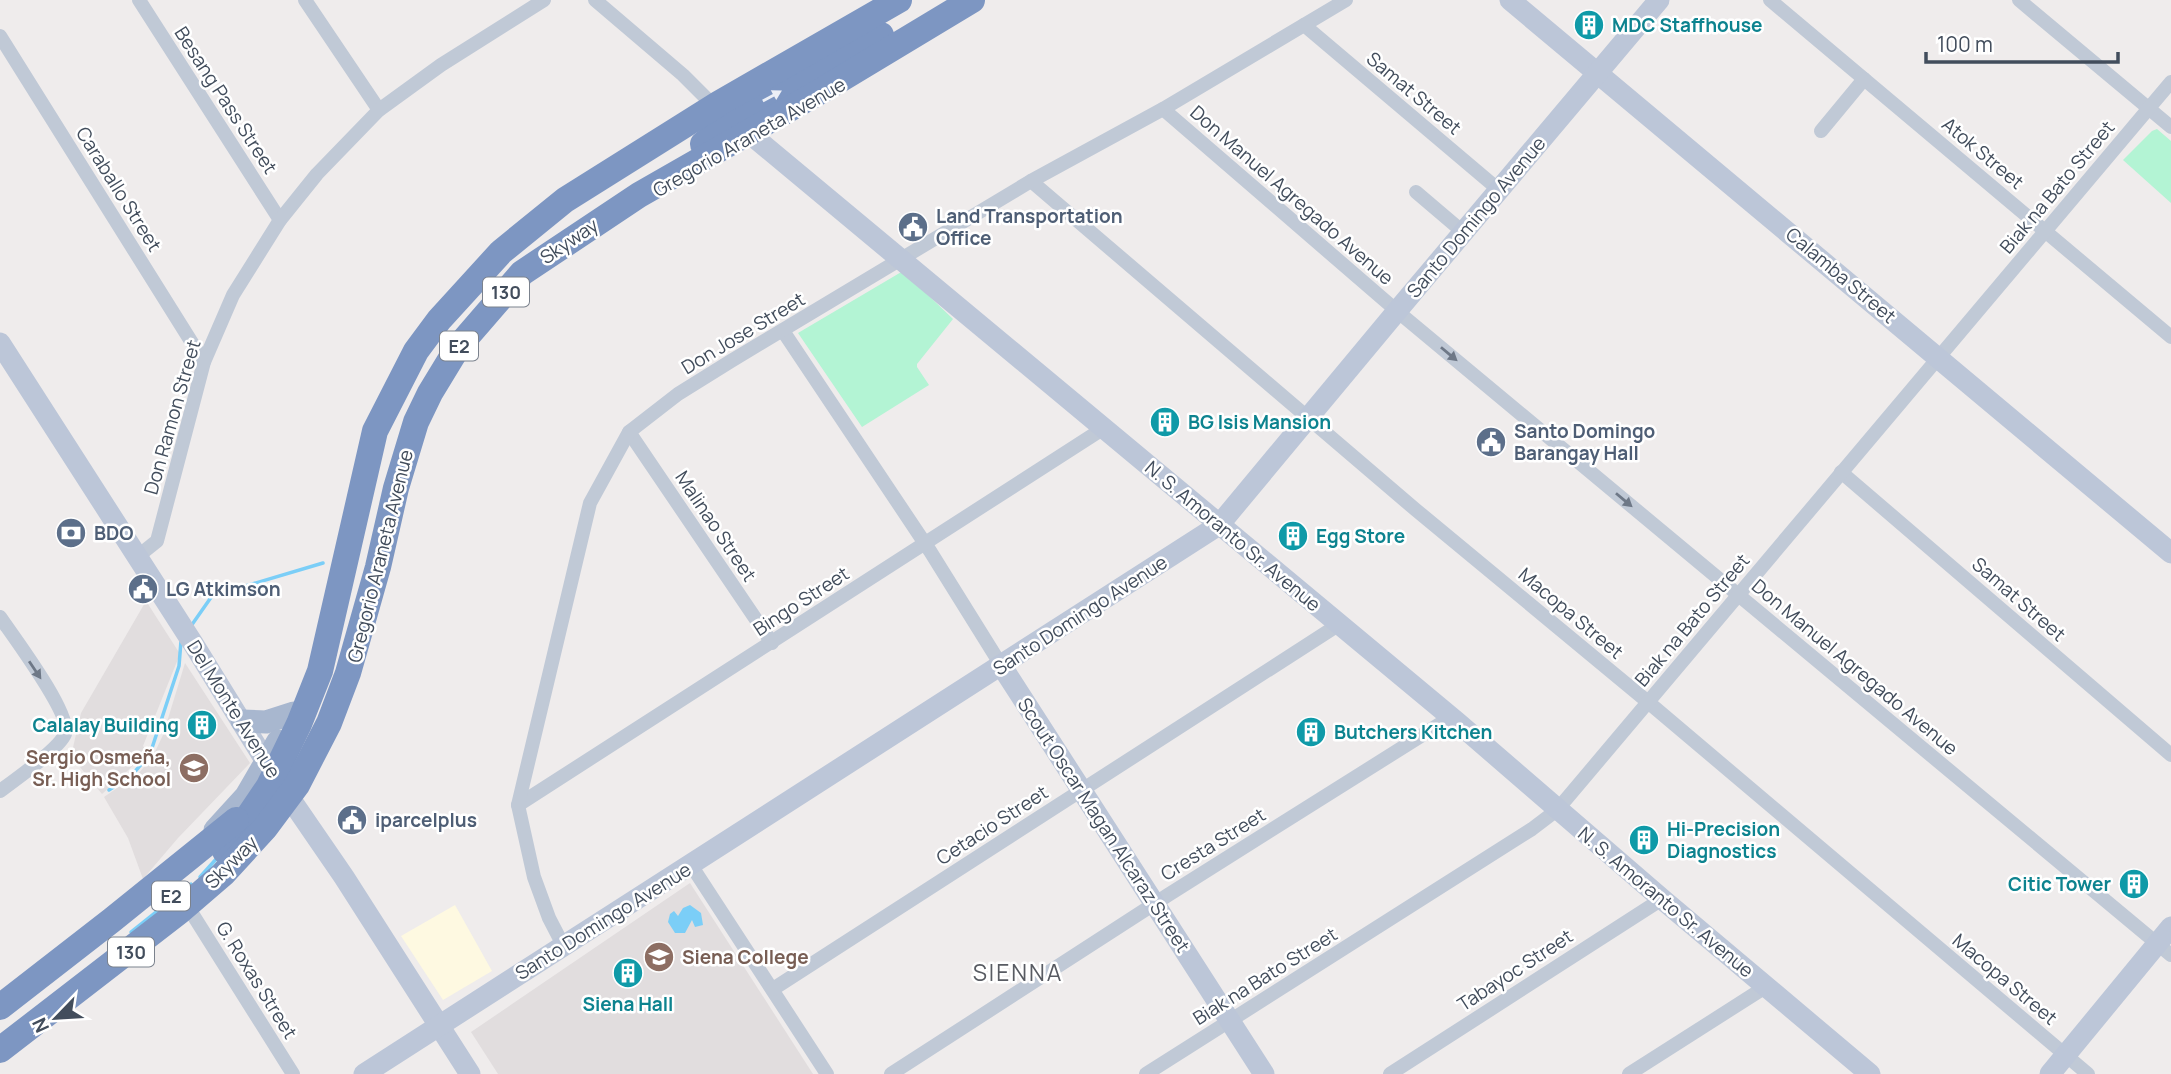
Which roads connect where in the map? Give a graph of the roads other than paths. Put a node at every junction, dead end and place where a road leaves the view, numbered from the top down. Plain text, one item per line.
1 (139, 0) edge
2 (305, 0) edge
3 (544, 0) edge
4 (595, 0) edge
5 (891, 0) edge
6 (899, 0) edge
7 (942, 0) edge
8 (972, 0) edge
9 (981, 0) edge
10 (1346, 0) edge
11 (1510, 0) edge
12 (1659, 0) edge
13 (1770, 0) edge
14 (2019, 0) edge
15 (1304, 25) junction
16 (0, 36) edge
17 (1597, 73) junction
18 (1864, 79) junction
19 (2171, 82) edge
20 (717, 108) junction
21 (2149, 108) junction
22 (1163, 109) junction
23 (379, 110) junction
24 (2171, 127) edge
25 (746, 131) junction
26 (1821, 131) dead end
27 (1031, 181) junction
28 (1499, 190) junction
29 (1416, 192) dead end
30 (639, 195) junction
31 (280, 220) junction
32 (2045, 230) junction
33 (1463, 232) junction
34 (900, 261) junction
35 (1396, 310) junction
36 (783, 331) junction
37 (2171, 337) edge
38 (0, 343) edge
39 (1940, 358) junction
40 (204, 362) junction
41 (1307, 418) junction
42 (1104, 428) junction
43 (629, 432) junction
44 (1841, 472) junction
45 (1219, 525) junction
46 (925, 544) junction
47 (2171, 552) edge
48 (137, 557) junction
49 (1738, 595) junction
50 (0, 617) edge
51 (1338, 625) junction
52 (772, 642) junction
53 (1001, 665) junction
54 (1648, 702) junction
55 (1451, 717) junction
56 (296, 719) junction
57 (242, 721) junction
58 (329, 723) junction
59 (2171, 755) edge
60 (270, 771) junction
61 (1083, 790) junction
62 (0, 791) edge
63 (291, 798) junction
64 (518, 805) junction
65 (1557, 810) junction
66 (257, 843) junction
67 (691, 865) junction
68 (1662, 899) junction
69 (1155, 904) junction
70 (188, 907) junction
71 (2171, 927) edge
72 (563, 945) junction
73 (2164, 949) edge
74 (1767, 986) junction
75 (773, 989) junction
76 (0, 998) edge
77 (0, 1008) edge
78 (0, 1018) edge
79 (1230, 1020) junction
80 (439, 1026) junction
81 (0, 1030) edge
82 (0, 1052) edge
83 (2065, 1055) junction
84 (293, 1074) edge
85 (364, 1074) edge
86 (470, 1074) edge
87 (827, 1074) edge
88 (891, 1074) edge
89 (1146, 1074) edge
90 (1264, 1074) edge
91 (1390, 1074) edge
92 (1629, 1074) edge
93 (1870, 1074) edge
94 (2050, 1074) edge
95 (2088, 1074) edge

1 - 31 street, Besang Pass Street
2 - 23 street
3 - 23 street, Don Ramon Street
4 - 20 street, N. S. Amoranto Sr. Avenue
5 - 20 main road, Gregorio Araneta Avenue / 130
6 - 56 highway, Skyway / E2
30 -> 7 highway
8 - 30 highway, Skyway / E2
9 - 25 main road, Gregorio Araneta Avenue / 130
10 - 15 street, Don Jose Street
11 - 17 street, Calamba Street
12 - 17 street, Santo Domingo Avenue
13 - 18 street, Atok Street
14 - 21 street
15 - 22 street, Don Jose Street
15 - 28 street, Samat Street
16 - 40 street, Caraballo Street
17 - 28 street, Santo Domingo Avenue
17 - 39 street, Calamba Street
18 - 26 street
18 - 32 street, Atok Street
19 - 21 street, Biak na Bato Street
20 - 25 street, N. S. Amoranto Sr. Avenue
20 - 56 main road, Gregorio Araneta Avenue / 130
21 - 24 street
21 - 32 street, Biak na Bato Street
22 - 27 street, Don Jose Street
22 - 35 street, Don Manuel Agregado Avenue
23 - 31 street, Don Ramon Street
25 - 34 street, N. S. Amoranto Sr. Avenue
25 - 63 main road, Gregorio Araneta Avenue / 130
27 - 34 street, Don Jose Street
27 - 41 street, Macopa Street
28 - 33 street, Santo Domingo Avenue
29 - 33 street
30 - 58 highway, Skyway / E2
31 - 40 street, Don Ramon Street
32 - 37 street, Atok Street
32 - 39 street, Biak na Bato Street
33 - 35 street, Santo Domingo Avenue
34 - 36 street, Don Jose Street
34 - 42 street, N. S. Amoranto Sr. Avenue
35 - 41 street, Santo Domingo Avenue
35 -> 49 street, Don Manuel Agregado Avenue
36 - 43 street, Don Jose Street
36 - 46 street, Scout Oscar Magan Alcaraz Street
38 - 48 street, Del Monte Avenue
39 - 44 street, Biak na Bato Street
39 - 47 street, Calamba Street
40 - 48 street, Don Ramon Street
41 - 45 street, Santo Domingo Avenue
41 - 54 street, Macopa Street
42 - 45 street, N. S. Amoranto Sr. Avenue
42 - 46 street, Bingo Street
43 - 52 street, Malinao Street
43 - 64 street, Don Jose Street
44 - 49 street, Biak na Bato Street
44 - 59 street, Samat Street
45 - 51 street, N. S. Amoranto Sr. Avenue
45 - 53 street, Santo Domingo Avenue
46 - 52 street, Bingo Street
46 - 53 street, Scout Oscar Magan Alcaraz Street
48 - 57 street, Del Monte Avenue
49 - 54 street, Biak na Bato Street
49 - 73 street, Don Manuel Agregado Avenue
50 -> 62 street
51 - 55 street, N. S. Amoranto Sr. Avenue
51 - 61 street, Cetacio Street
52 - 64 street, Bingo Street
53 - 61 street, Scout Oscar Magan Alcaraz Street
53 - 67 street, Santo Domingo Avenue
54 - 65 street, Biak na Bato Street
54 - 83 street, Macopa Street
55 - 65 street, N. S. Amoranto Sr. Avenue
55 - 69 street, Cresta Street
56 - 57 main road
56 - 60 highway, Skyway / E2
56 - 81 highway, Skyway / E2
57 - 60 street, Del Monte Avenue
58 - 77 highway, Skyway / E2
58 - 82 highway, Skyway / E2
60 - 63 street, Del Monte Avenue
60 - 66 main road
60 - 76 highway, Skyway / E2
60 - 77 main road, 130
60 - 78 highway, Skyway / E2
61 - 69 street, Scout Oscar Magan Alcaraz Street
61 - 75 street, Cetacio Street
63 - 66 main road, Gregorio Araneta Avenue / 130
63 - 80 street, Del Monte Avenue
64 - 72 street, Don Jose Street
65 - 68 street, N. S. Amoranto Sr. Avenue
65 - 79 street, Biak na Bato Street
66 - 70 main road, Gregorio Araneta Avenue / 130
67 - 72 street, Santo Domingo Avenue
67 - 75 street
68 - 74 street, N. S. Amoranto Sr. Avenue
68 - 91 street, Tabayoc Street
69 - 79 street, Scout Oscar Magan Alcaraz Street
69 - 88 street, Cresta Street
70 - 82 main road, Gregorio Araneta Avenue / 130
70 - 84 street, G. Roxas Street
71 - 73 street
72 - 80 street, Santo Domingo Avenue
73 - 83 street
74 - 92 street
74 - 93 street, N. S. Amoranto Sr. Avenue
75 - 87 street
79 - 89 street, Biak na Bato Street
79 - 90 street, Scout Oscar Magan Alcaraz Street
80 - 85 street, Santo Domingo Avenue
80 - 86 street, Del Monte Avenue
83 - 94 street
83 - 95 street, Macopa Street

